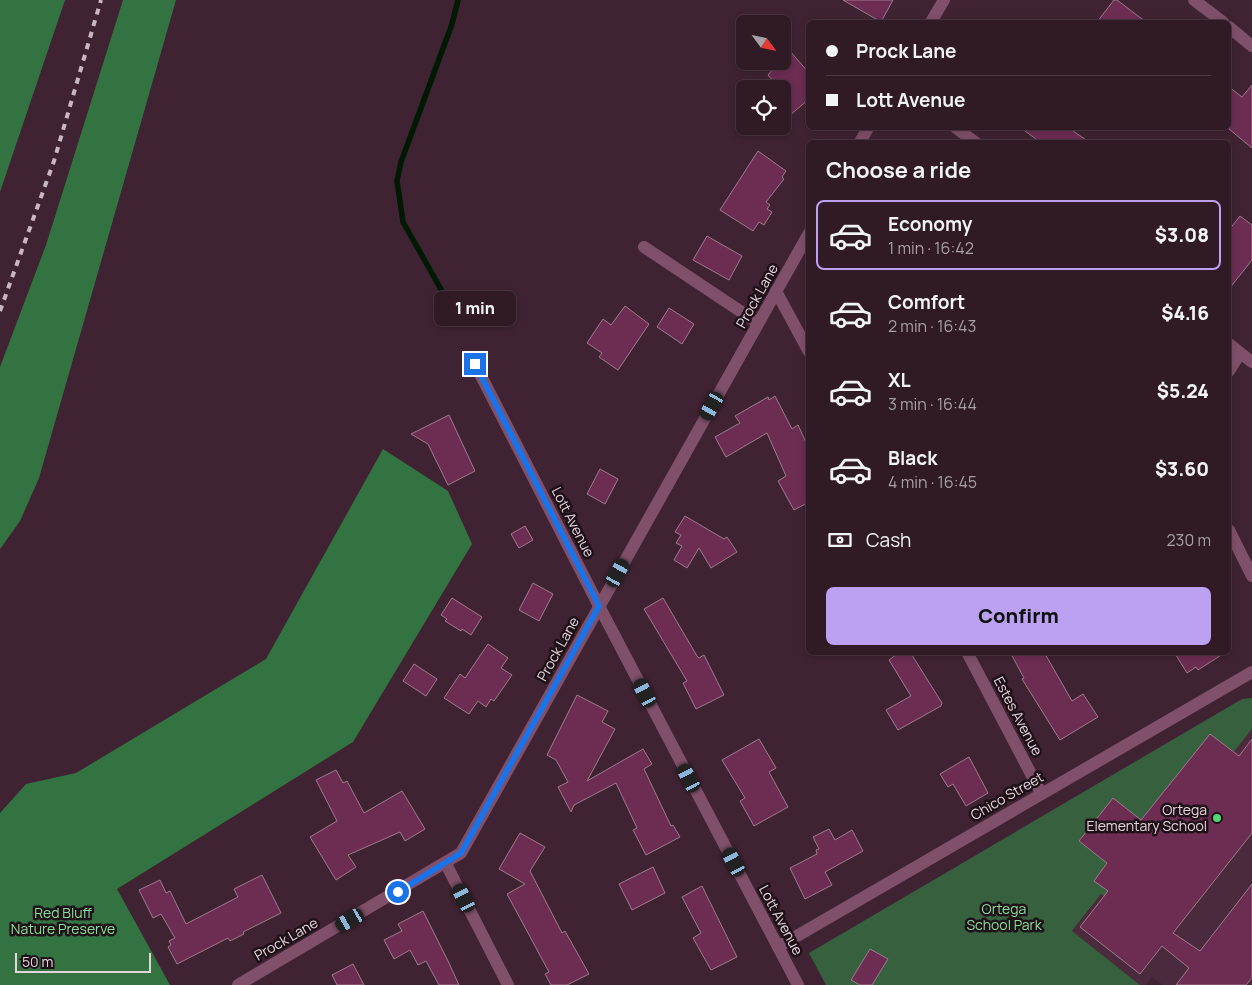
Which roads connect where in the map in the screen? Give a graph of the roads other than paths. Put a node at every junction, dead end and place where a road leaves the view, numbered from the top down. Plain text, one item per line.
1 (944, 0) edge
2 (1194, 0) edge
3 (931, 20) edge
4 (1220, 20) edge
5 (1231, 29) edge
6 (1252, 46) edge
7 (959, 130) edge
8 (972, 140) edge
9 (806, 238) edge
10 (644, 247) dead end
11 (776, 291) junction
12 (758, 323) junction
13 (806, 346) edge
14 (1231, 346) edge
15 (1240, 353) junction
16 (1252, 362) edge
17 (475, 364) dead end
18 (1231, 368) edge
19 (1231, 534) edge
20 (1252, 576) edge
21 (599, 606) junction
22 (969, 655) edge
23 (1252, 672) edge
24 (1042, 793) junction
25 (446, 864) junction
26 (778, 946) junction
27 (238, 985) edge
28 (508, 985) edge
29 (798, 985) edge

1 - 3 street
2 - 4 street
5 - 6 street
7 - 8 street
9 - 11 street, Prock Lane
10 - 12 street
11 - 12 street, Prock Lane
11 - 13 street
12 - 21 street, Prock Lane
14 - 15 street
15 - 16 street
15 - 18 street
17 - 21 street, Lott Avenue
19 - 20 street
21 - 25 street, Prock Lane
21 - 26 street, Lott Avenue
22 - 24 street, Estes Avenue
23 - 24 street, Chico Street
24 - 26 street, Chico Street
25 - 27 street, Prock Lane
25 - 28 street
26 - 29 street, Lott Avenue

